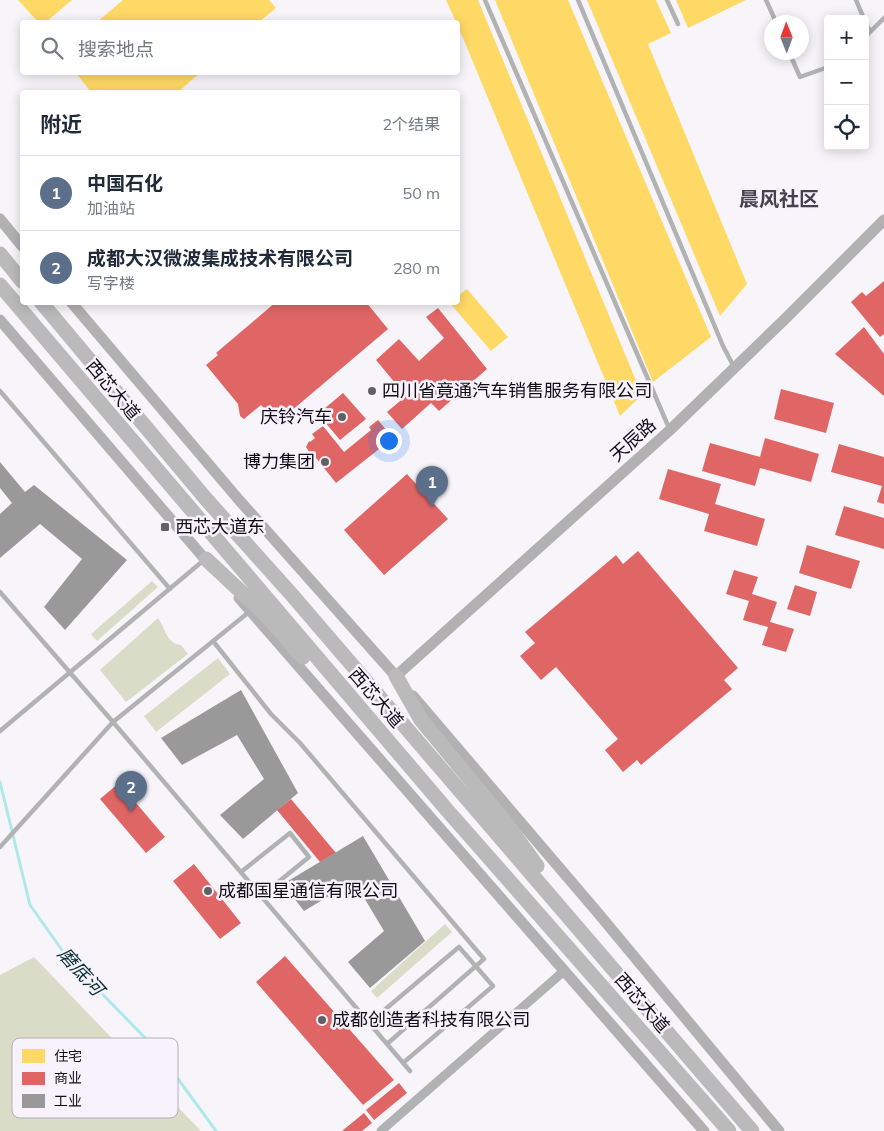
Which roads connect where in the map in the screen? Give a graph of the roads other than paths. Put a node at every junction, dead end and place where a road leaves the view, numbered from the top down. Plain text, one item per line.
1 (485, 0) edge
2 (578, 0) edge
3 (666, 0) edge
4 (766, 0) edge
5 (856, 0) edge
6 (773, 15) edge
7 (863, 15) edge
8 (884, 18) edge
9 (678, 24) dead end
10 (870, 32) edge
11 (793, 60) edge
12 (824, 68) edge
13 (0, 219) edge
14 (884, 220) edge
15 (20, 244) edge
16 (0, 254) edge
17 (20, 279) edge
18 (0, 285) edge
19 (44, 305) edge
20 (74, 305) edge
21 (0, 320) edge
22 (734, 368) junction
23 (0, 391) edge
24 (670, 430) junction
25 (206, 560) junction
26 (170, 589) junction
27 (0, 592) edge
28 (250, 611) junction
29 (213, 641) junction
30 (70, 673) junction
31 (396, 676) junction
32 (113, 722) junction
33 (0, 731) edge
34 (447, 810) junction
35 (0, 847) edge
36 (241, 872) junction
37 (261, 896) junction
38 (597, 951) junction
39 (476, 966) junction
40 (564, 971) junction
41 (369, 1023) junction
42 (387, 1044) junction
43 (402, 1063) junction
44 (410, 1071) dead end
45 (381, 1131) edge
46 (704, 1131) edge
47 (729, 1131) edge
48 (752, 1131) edge
49 (779, 1131) edge

1 - 24 lane
2 - 22 lane
3 - 9 lane
4 - 6 lane
5 - 7 lane
8 - 10 lane
11 - 12 lane
13 - 15 main road
14 - 22 main road, 天辰路
16 - 17 highway
18 - 34 highway, 西芯大道
19 - 38 highway, 西芯大道
20 - 31 main road, 西芯大道
21 - 25 main road
22 - 24 main road, 天辰路
23 - 26 lane
24 - 31 main road, 天辰路
25 - 26 lane
25 - 28 main road
25 - 34 highway
26 - 30 lane
27 - 30 lane
28 - 29 lane
28 - 40 main road
29 - 32 lane
29 - 39 lane
30 - 32 lane
30 - 33 lane
31 - 38 highway
31 - 49 main road, 西芯大道
32 - 35 lane
32 - 36 lane
34 - 47 highway, 西芯大道
36 - 37 lane
36 - 37 lane
37 - 41 lane
38 - 48 highway, 西芯大道
39 - 41 lane
39 - 42 lane
39 - 43 lane
40 - 45 street
40 - 46 main road
41 - 42 lane
42 - 43 lane
43 - 44 lane

